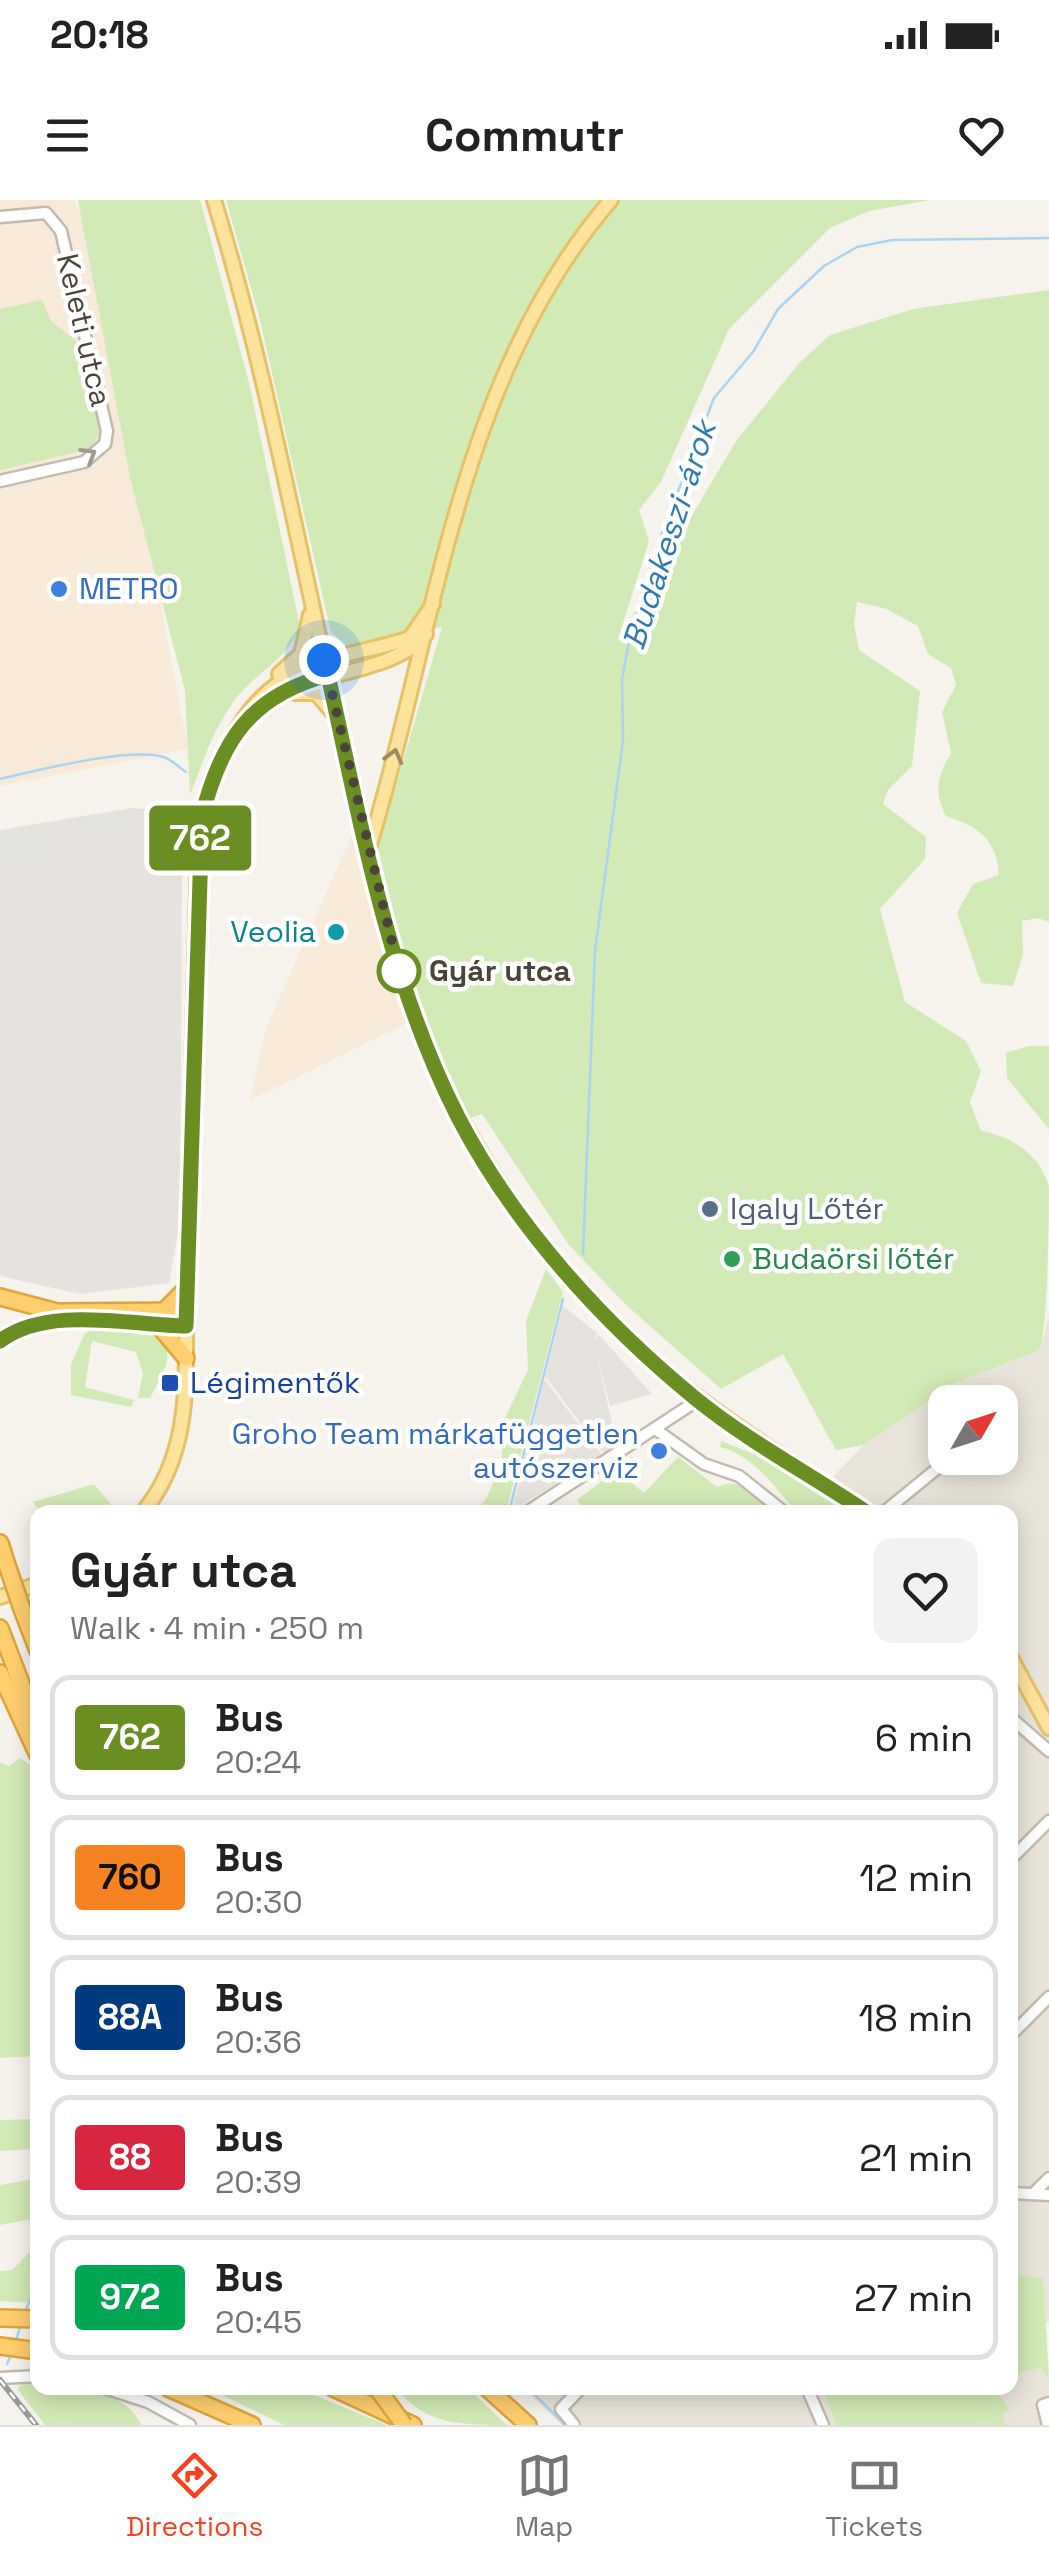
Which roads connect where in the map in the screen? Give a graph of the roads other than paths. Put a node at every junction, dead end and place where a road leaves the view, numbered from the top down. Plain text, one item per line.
1 (214, 200) edge
2 (610, 200) edge
3 (0, 216) edge
4 (0, 482) edge
5 (310, 601) junction
6 (433, 604) junction
7 (317, 630) junction
8 (428, 632) junction
9 (355, 652) junction
10 (324, 660) junction
11 (328, 675) junction
12 (278, 697) junction
13 (247, 716) junction
14 (337, 719) junction
15 (382, 800) junction
16 (358, 802) junction
17 (368, 850) junction
18 (186, 1288) junction
19 (0, 1297) edge
20 (161, 1319) junction
21 (186, 1319) junction
22 (0, 1340) edge
23 (186, 1358) junction
24 (698, 1400) junction
25 (654, 1429) junction
26 (929, 1475) edge
27 (148, 1505) edge
28 (538, 1505) edge
29 (775, 1505) edge
30 (856, 1505) edge
31 (893, 1505) edge
32 (2, 1550) edge
33 (30, 1587) edge
34 (0, 1596) edge
35 (0, 1628) edge
36 (30, 1630) edge
37 (1018, 1671) edge
38 (0, 1673) edge
39 (0, 1686) edge
40 (12, 1700) junction
41 (30, 1707) edge
42 (1018, 1724) edge
43 (1049, 1728) edge
44 (30, 1738) edge
45 (1049, 1751) edge
46 (1049, 1821) edge
47 (1018, 1852) edge
48 (1049, 1997) edge
49 (1018, 2028) edge
50 (1049, 2178) edge
51 (1018, 2193) edge
52 (1033, 2194) junction
53 (1049, 2196) edge
54 (0, 2318) edge
55 (29, 2318) edge
56 (30, 2376) edge
57 (0, 2378) edge
58 (126, 2395) edge
59 (184, 2395) edge
60 (349, 2395) edge
61 (382, 2395) edge
62 (495, 2395) edge
63 (574, 2395) edge
64 (811, 2395) edge
65 (1046, 2404) edge
66 (821, 2424) edge
67 (190, 2425) edge
68 (252, 2425) edge
69 (404, 2425) edge
70 (413, 2425) edge
71 (528, 2425) edge
72 (574, 2425) edge
73 (1048, 2425) edge

1 - 5 main road
2 - 6 main road
4 -> 3 street, Keleti utca
5 - 7 main road
5 - 13 main road
6 - 8 main road
6 - 9 main road
7 - 9 main road
7 - 10 main road
8 - 11 main road
15 -> 8 main road
9 - 10 main road
10 - 11 main road
10 - 13 main road
11 - 12 main road
11 - 14 main road
12 - 13 main road
12 - 14 main road
13 - 18 main road
14 - 16 main road
15 - 16 main road
15 - 17 main road
16 - 17 main road
17 - 24 main road
18 - 20 highway
18 - 21 main road
19 - 20 highway
20 - 21 highway
20 - 22 highway
20 - 23 highway
21 - 23 main road
23 - 27 main road
24 - 25 street
24 - 30 main road
25 - 28 street
25 - 29 street
26 - 31 street
32 - 36 highway, bridge
33 - 34 main road
35 - 41 highway
37 - 43 main road
38 - 40 highway
39 - 40 highway
40 - 44 highway
42 - 45 street
46 - 47 street
48 - 49 street
50 - 52 street
51 - 52 street
52 - 53 street
54 - 55 highway
56 - 57 street
58 - 67 street
59 - 68 highway
60 - 70 highway
61 - 69 highway, bridge
62 - 71 highway
63 - 72 street
64 - 66 street
65 - 73 street

